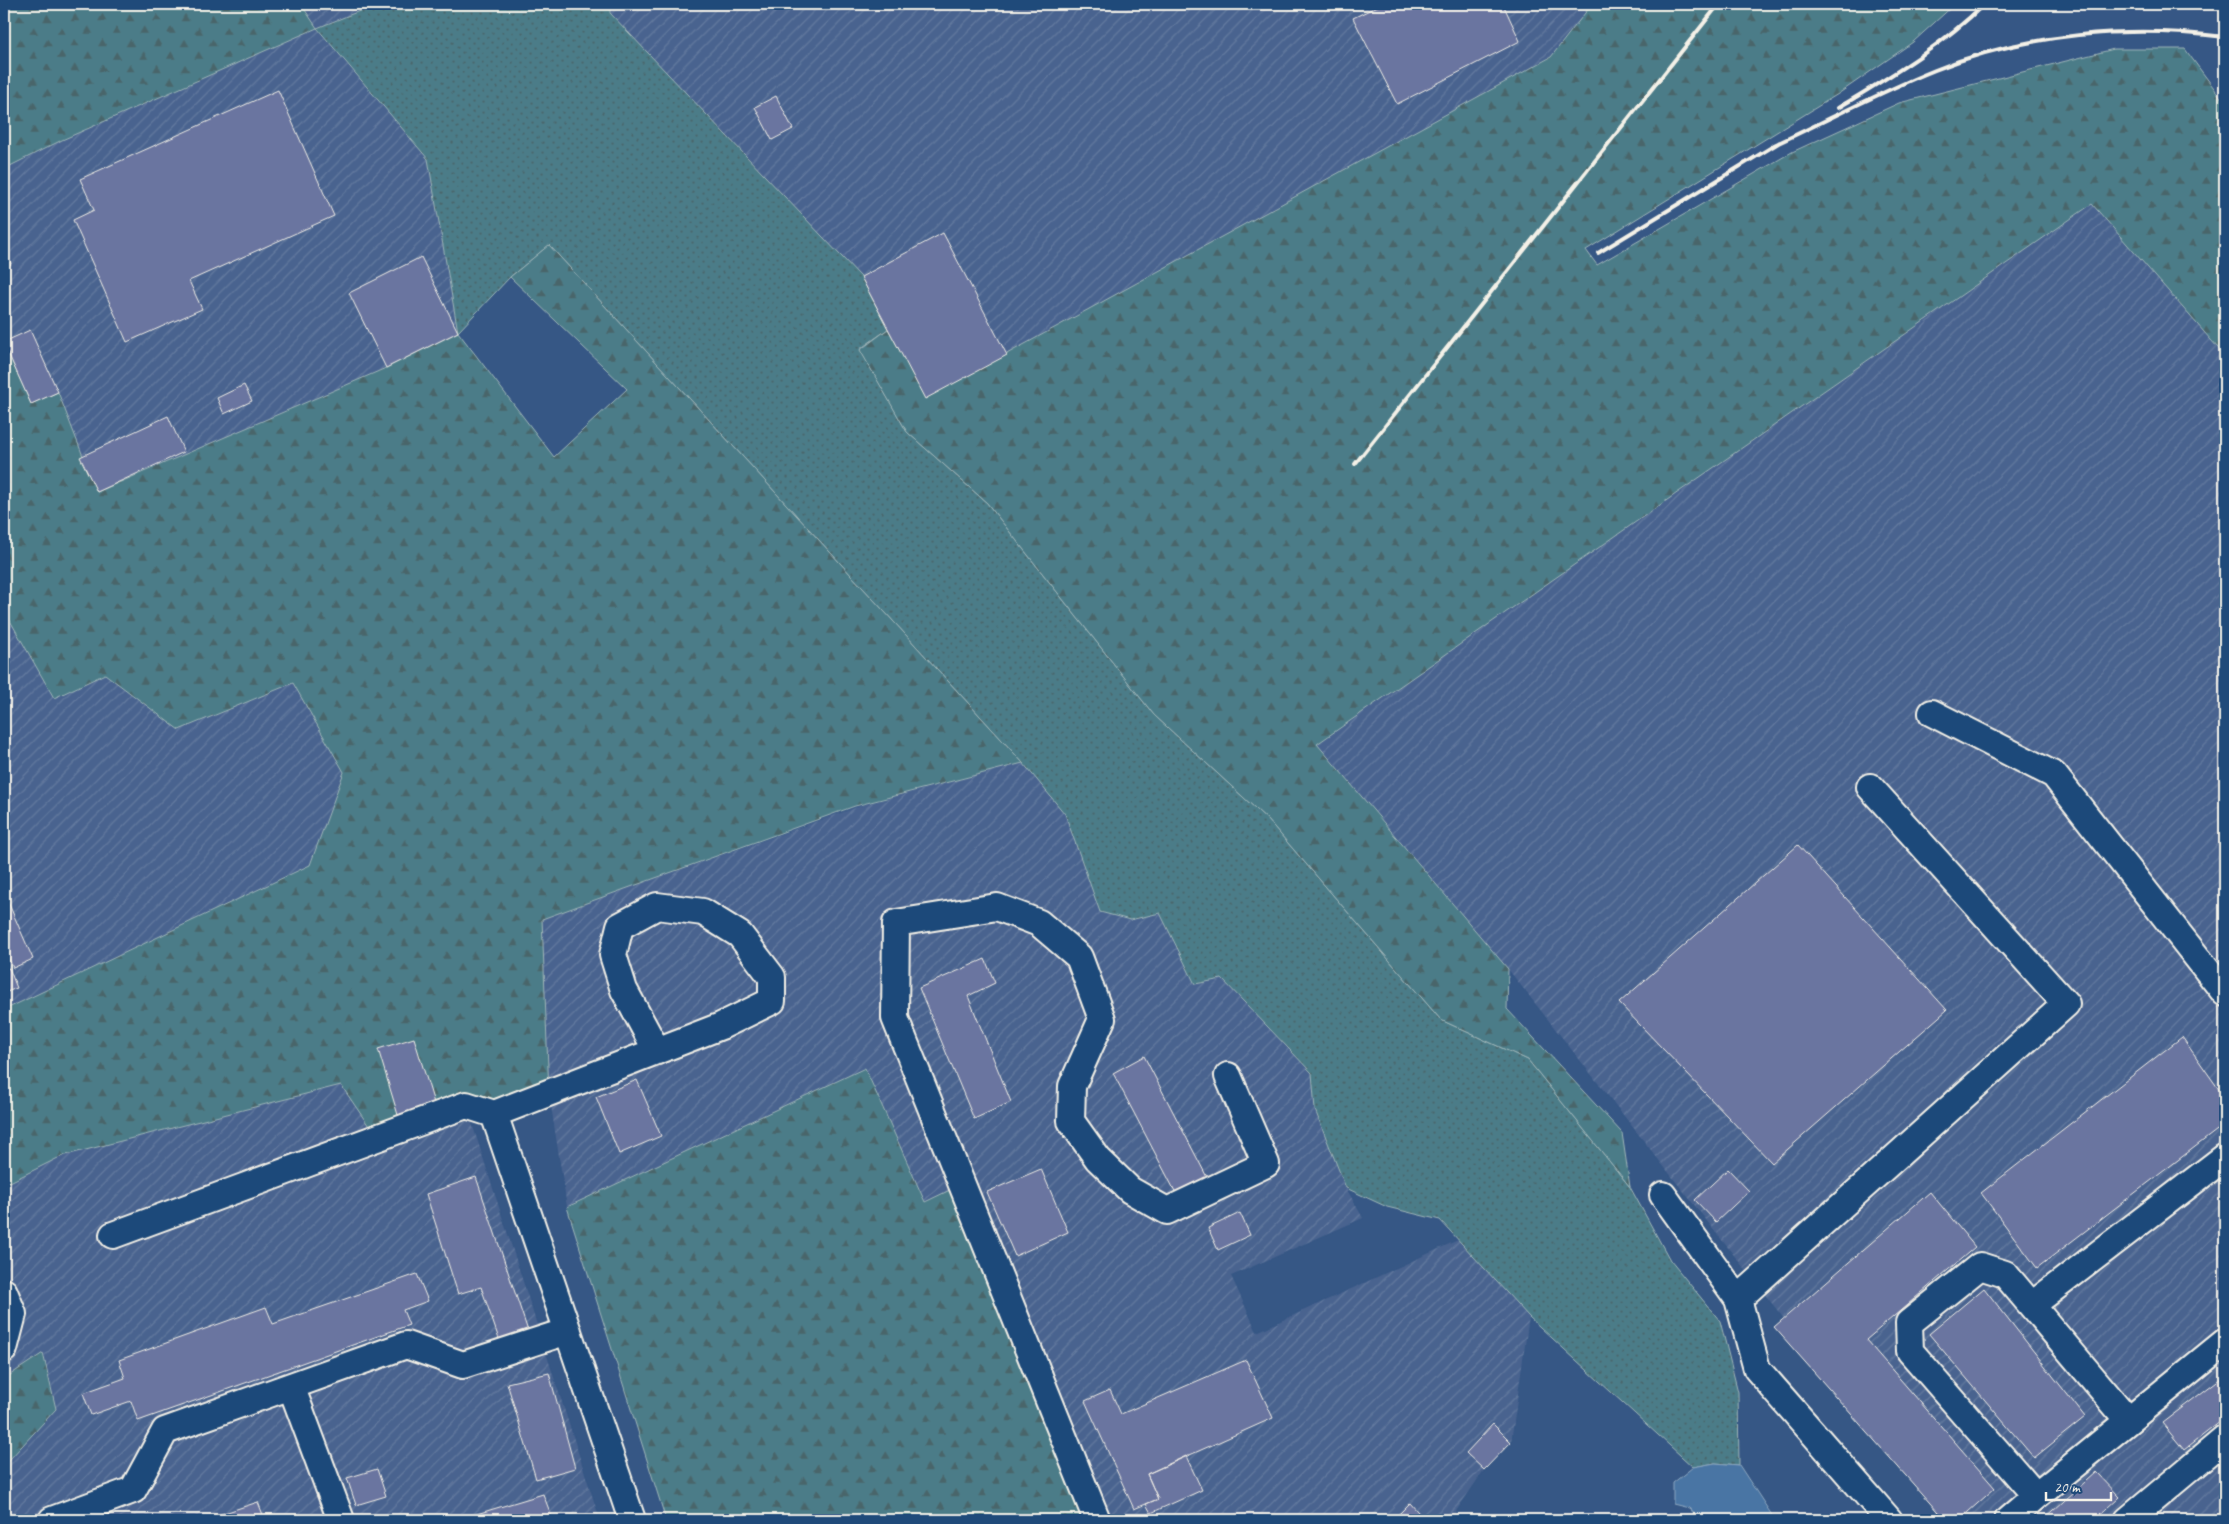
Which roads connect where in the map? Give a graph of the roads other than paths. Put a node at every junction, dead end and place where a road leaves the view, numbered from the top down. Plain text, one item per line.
1 (1932, 713) dead end
2 (1870, 787) dead end
3 (2225, 993) edge
4 (656, 1051) junction
5 (1228, 1076) dead end
6 (494, 1114) junction
7 (2225, 1157) edge
8 (1663, 1195) dead end
9 (113, 1235) dead end
10 (4, 1292) edge
11 (1738, 1299) junction
12 (2032, 1305) junction
13 (568, 1332) junction
14 (2225, 1342) edge
15 (4, 1349) edge
16 (291, 1386) junction
17 (2128, 1420) junction
18 (2225, 1439) edge
19 (2036, 1496) junction
20 (52, 1520) edge
21 (341, 1520) edge
22 (632, 1520) edge
23 (1097, 1520) edge
24 (1889, 1520) edge
25 (2008, 1520) edge
26 (2128, 1520) edge

1 - 3 street
2 - 11 street
4 - 4 street
4 - 6 street
5 - 23 street
6 - 9 street
6 - 13 street
7 - 12 street
8 - 11 street
10 - 15 street
11 - 24 street
12 - 17 street
12 - 19 street
13 - 16 street
13 - 22 street
14 - 17 street
16 - 20 street
16 - 21 street
17 - 19 street
18 - 26 street
19 - 25 street

